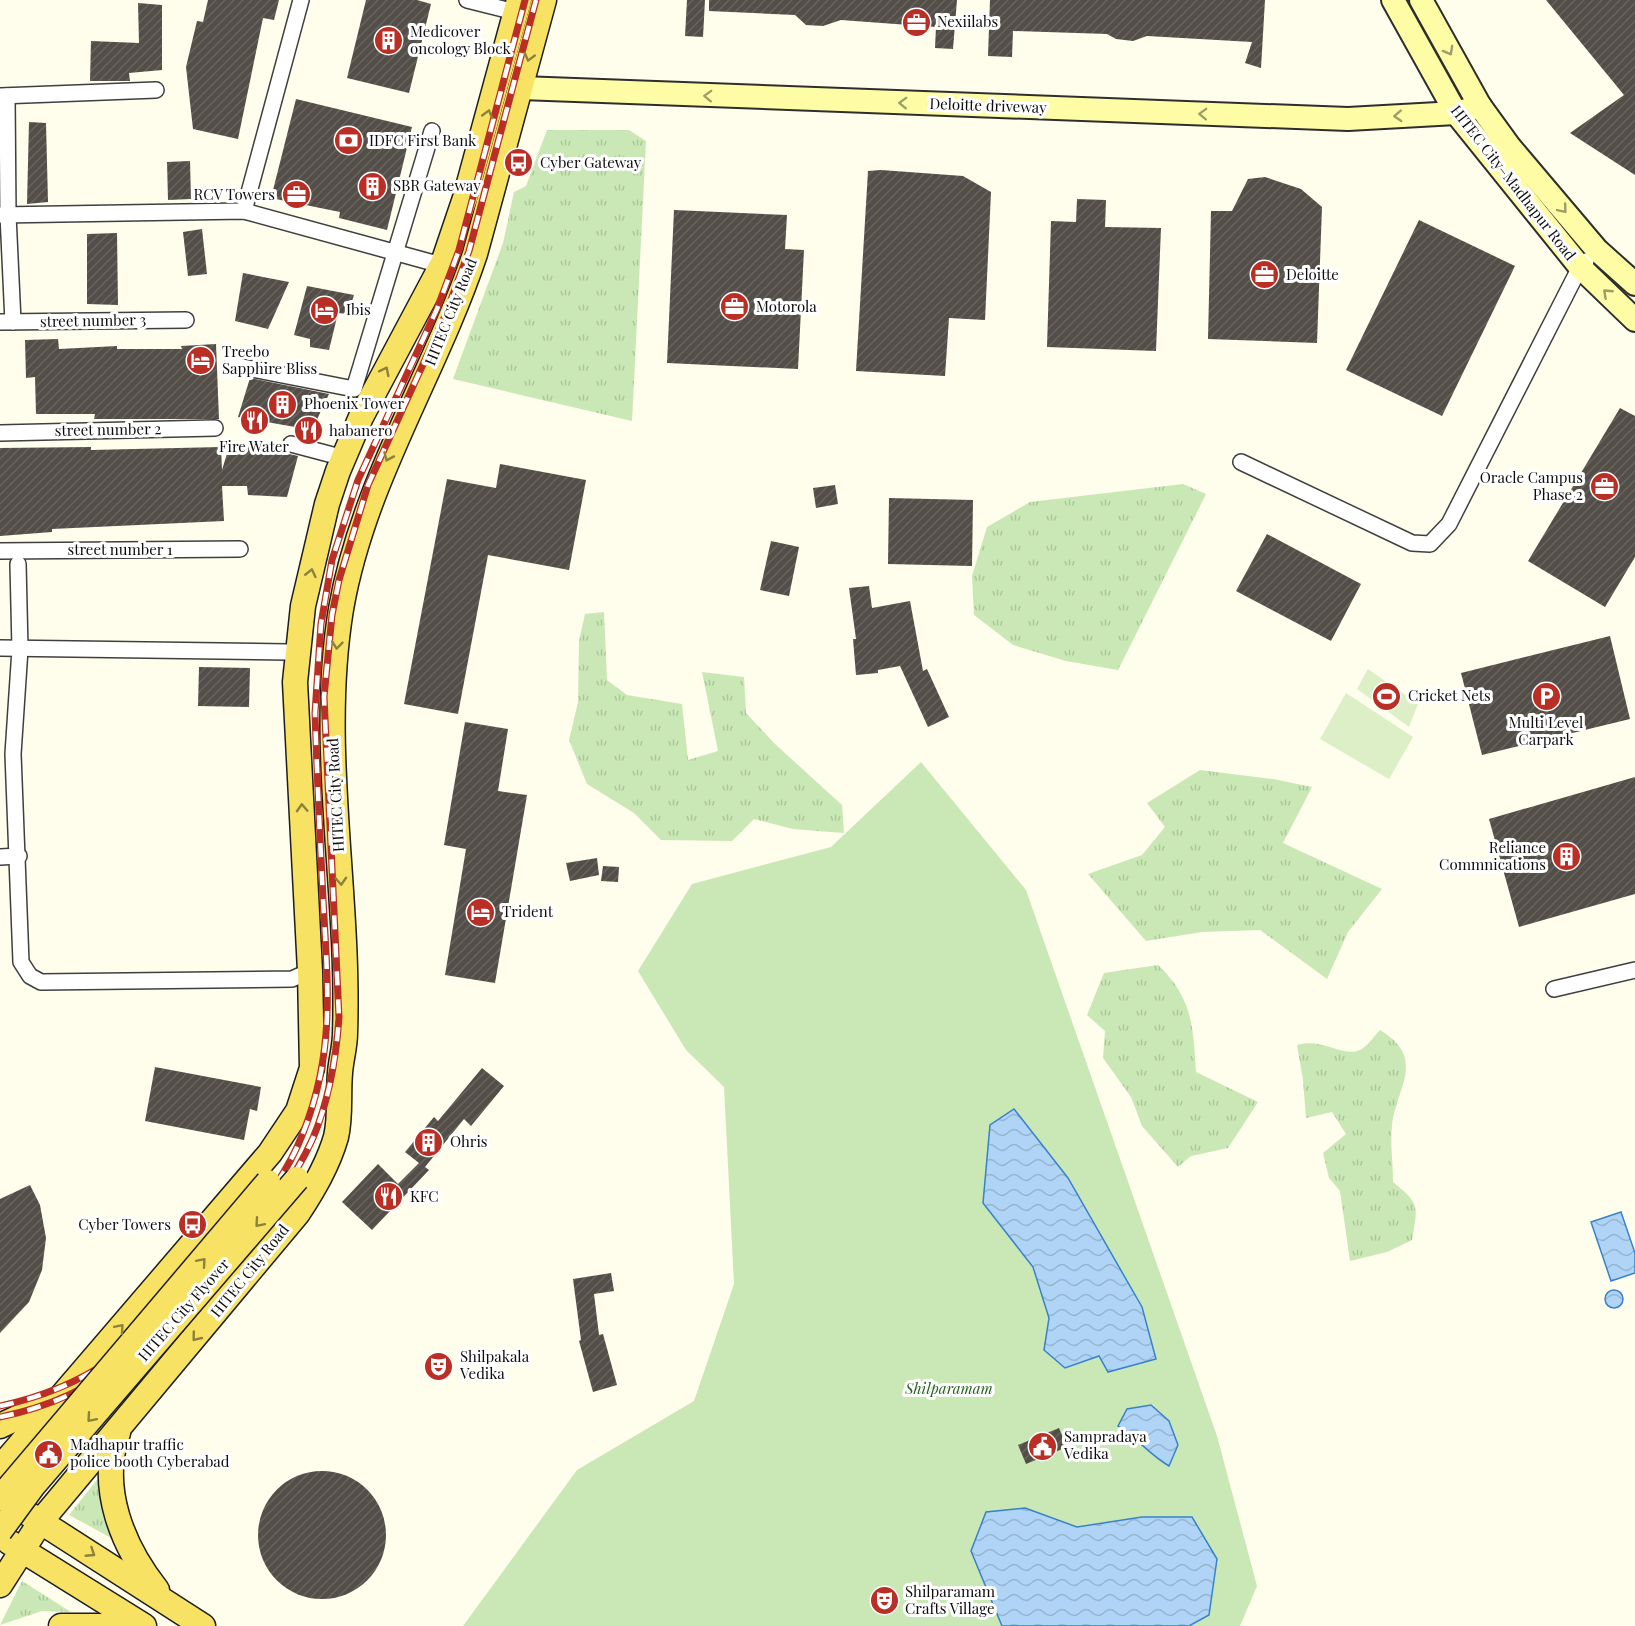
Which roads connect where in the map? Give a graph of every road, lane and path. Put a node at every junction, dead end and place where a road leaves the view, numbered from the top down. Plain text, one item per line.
1 (301, 0) edge
2 (467, 0) edge
3 (544, 0) edge
4 (1393, 0) edge
5 (1421, 0) edge
6 (517, 6) edge
7 (520, 88) junction
8 (156, 90) dead end
9 (4, 96) edge
10 (1480, 106) junction
11 (1456, 114) junction
12 (432, 131) dead end
13 (244, 211) junction
14 (4, 215) edge
15 (1597, 250) junction
16 (397, 253) junction
17 (443, 263) junction
18 (1580, 267) junction
19 (1635, 284) edge
20 (186, 320) dead end
21 (1635, 320) edge
22 (7, 322) edge
23 (235, 368) dead end
24 (215, 428) dead end
25 (0, 433) edge
26 (291, 444) dead end
27 (344, 458) junction
28 (1241, 462) dead end
29 (240, 549) dead end
30 (0, 551) edge
31 (18, 564) dead end
32 (0, 648) edge
33 (20, 649) junction
34 (300, 649) junction
35 (7, 754) edge
36 (19, 856) junction
37 (0, 857) edge
38 (1635, 969) edge
39 (310, 971) junction
40 (1554, 989) dead end
41 (312, 1068) junction
42 (340, 1073) junction
43 (100, 1353) junction
44 (68, 1389) junction
45 (153, 1389) junction
46 (0, 1426) edge
47 (120, 1429) junction
48 (0, 1468) edge
49 (0, 1497) edge
50 (41, 1521) junction
51 (0, 1531) edge
52 (0, 1536) edge
53 (21, 1549) junction
54 (0, 1585) edge
55 (177, 1608) junction
56 (62, 1626) edge
57 (119, 1626) edge
58 (144, 1626) edge
59 (203, 1626) edge

1 - 13 street
2 - 6 street
3 -> 7 main road, HITEC City Road
4 - 11 street, HITEC City–Madhapur Road
5 -> 10 street, HITEC City–Madhapur Road
17 -> 6 main road, HITEC City Road
11 -> 7 street, Deloitte driveway
7 -> 42 main road, HITEC City Road
8 - 9 street
9 - 14 street
10 - 11 street, Deloitte driveway
10 -> 15 street, HITEC City–Madhapur Road
11 - 18 street, HITEC City–Madhapur Road
12 - 16 street
13 - 14 street
13 - 16 street
14 - 22 street
15 - 18 street
15 - 19 street, HITEC City–Madhapur Road
16 - 17 street
16 - 23 street
27 -> 17 main road, HITEC City Road
21 -> 18 street, HITEC City–Madhapur Road
18 - 28 street
20 - 22 street, street number 3
24 - 25 street, street number 2
26 - 27 street
34 -> 27 main road, HITEC City Road
29 - 30 street, street number 1
31 - 33 street
32 - 33 street
33 - 34 street
33 - 35 street
39 -> 34 main road, HITEC City Road
35 - 36 street
36 - 37 street
36 - 39 street
38 - 40 street
39 - 41 main road, HITEC City Road
43 -> 41 main road, HITEC City Road
49 -> 41 main road, HITEC City Flyover, bridge
42 -> 45 main road, HITEC City Road
42 -> 51 main road, HITEC City Flyover, bridge
43 - 44 main road, HITEC City Road
43 - 45 main road
44 - 46 main road
44 - 48 main road, HITEC City Road
45 - 47 main road, HITEC City Road
47 - 50 main road, HITEC City Road
47 - 55 main road
49 - 50 main road
50 - 53 main road, HITEC City Road
50 -> 55 main road
52 - 53 main road
53 - 54 main road, HITEC City Road
53 - 58 main road
55 - 59 main road
56 - 57 main road

